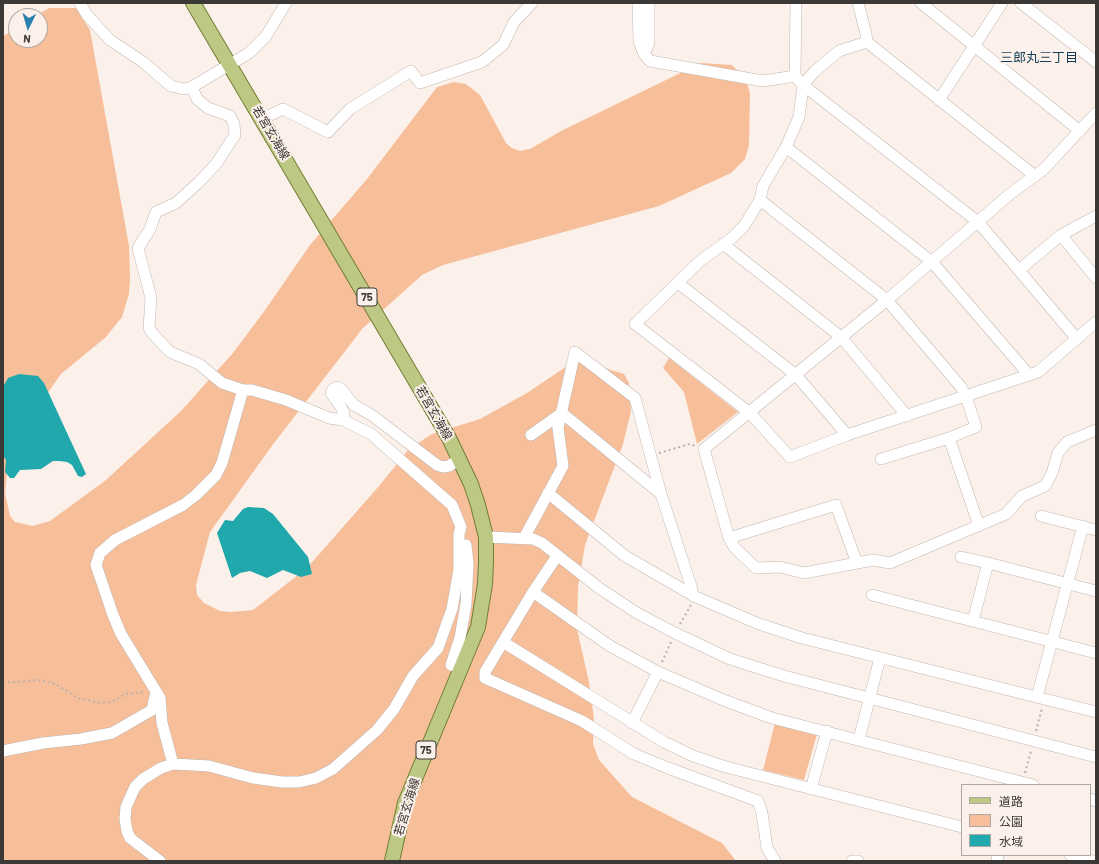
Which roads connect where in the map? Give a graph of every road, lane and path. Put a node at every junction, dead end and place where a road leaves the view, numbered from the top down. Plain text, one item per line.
1 (80, 3) edge
2 (193, 3) edge
3 (286, 3) edge
4 (532, 3) edge
5 (638, 3) edge
6 (649, 3) edge
7 (796, 3) edge
8 (858, 3) edge
9 (921, 3) edge
10 (1002, 3) edge
11 (1021, 3) edge
12 (867, 42) junction
13 (975, 46) junction
14 (644, 54) junction
15 (1096, 62) edge
16 (229, 65) junction
17 (796, 76) junction
18 (803, 85) junction
19 (192, 87) junction
20 (940, 100) junction
21 (1096, 113) edge
22 (262, 119) junction
23 (1080, 130) junction
24 (786, 147) junction
25 (1035, 176) junction
26 (760, 200) junction
27 (1096, 216) edge
28 (978, 222) junction
29 (1061, 235) junction
30 (723, 244) junction
31 (932, 262) junction
32 (1019, 270) junction
33 (1096, 278) edge
34 (678, 283) junction
35 (887, 300) junction
36 (1096, 322) edge
37 (841, 337) junction
38 (1077, 339) junction
39 (796, 375) junction
40 (1028, 375) junction
41 (243, 390) junction
42 (966, 396) junction
43 (562, 413) junction
44 (750, 413) junction
45 (907, 416) junction
46 (343, 420) junction
47 (1096, 430) edge
48 (531, 435) dead end
49 (847, 435) junction
50 (949, 438) junction
51 (704, 449) junction
52 (652, 455) junction
53 (460, 459) junction
54 (881, 459) dead end
55 (548, 493) junction
56 (661, 494) junction
57 (1041, 516) dead end
58 (979, 526) junction
59 (1083, 526) junction
60 (461, 527) junction
61 (1096, 530) edge
62 (486, 537) junction
63 (524, 538) junction
64 (729, 538) junction
65 (557, 556) junction
66 (961, 556) dead end
67 (857, 563) junction
68 (988, 563) junction
69 (1068, 584) junction
70 (1096, 591) edge
71 (533, 592) junction
72 (872, 594) dead end
73 (694, 596) junction
74 (973, 621) junction
75 (675, 633) junction
76 (503, 642) junction
77 (1053, 642) junction
78 (1096, 653) edge
79 (880, 658) junction
80 (462, 669) junction
81 (658, 672) junction
82 (3, 683) edge
83 (156, 692) junction
84 (1037, 697) junction
85 (870, 699) junction
86 (1096, 712) edge
87 (632, 723) junction
88 (827, 731) junction
89 (859, 739) junction
90 (3, 751) edge
91 (1096, 757) edge
92 (173, 764) junction
93 (1016, 783) edge
94 (811, 789) junction
95 (961, 827) edge
96 (1074, 856) edge
97 (160, 861) edge
98 (392, 861) edge
99 (775, 861) edge
100 (852, 861) edge
101 (858, 861) edge
102 (1093, 861) edge

1 - 19 street
2 - 16 main road, 若宮玄海線 / 75
3 - 16 street
4 - 22 street
5 - 14 street
6 - 14 street
7 - 17 street
8 - 12 street
9 - 13 street
10 - 13 street
11 - 15 street
12 - 18 street
12 - 20 street
13 - 20 street
13 - 23 street
14 - 17 street
16 - 19 street
16 - 22 main road, 若宮玄海線 / 75
17 - 18 street
18 - 24 street
18 - 28 street
19 - 41 street
20 - 25 street
21 - 23 street
22 - 53 main road, 若宮玄海線 / 75
23 - 25 street
24 - 26 street
24 - 31 street
25 - 28 street
26 - 30 street
26 - 35 street
27 - 29 street
28 - 31 street
28 - 32 street
29 - 32 street
29 - 33 street
30 - 34 street
30 - 37 street
31 - 35 street
31 - 40 street
32 - 38 street
34 - 39 street
34 - 44 street
35 - 37 street
35 - 42 street
36 - 38 street
37 - 39 street
37 - 45 street
38 - 40 street
39 - 44 street
39 - 49 street
40 - 42 street
41 - 46 street
41 - 83 street
42 - 45 street
42 - 50 street
43 - 48 street
43 - 52 street
43 - 55 street
43 - 56 street
44 - 49 street
44 - 51 street
45 - 49 street
46 - 53 street
46 - 60 street
47 - 58 street
50 - 54 street
50 - 58 street
51 - 52 path
51 - 64 street
52 - 56 street
53 - 62 main road, 若宮玄海線 / 75
55 - 63 street
55 - 73 street
56 - 73 street
57 - 59 street
58 - 67 street
59 - 61 street
59 - 69 street
60 - 80 street
60 - 92 street
62 - 63 street
62 - 80 main road, 若宮玄海線 / 75
63 - 65 street
64 - 67 street
64 - 67 street
65 - 71 street
65 - 75 street
66 - 68 street
68 - 69 street
68 - 74 street
69 - 70 street
69 - 77 street
71 - 76 street
71 - 81 street
72 - 74 street
73 - 75 path
73 - 79 street
74 - 77 street
75 - 81 path
75 - 85 street
76 - 87 street
76 - 99 street
77 - 78 street
77 - 84 street
79 - 84 street
79 - 85 street
80 - 98 main road, 若宮玄海線 / 75
81 - 87 street
81 - 88 street
82 - 83 path
83 - 90 street
83 - 92 street
84 - 86 street
85 - 89 street
85 - 91 street
87 - 94 street
88 - 89 street
88 - 94 street
89 - 93 street
92 - 97 street
94 - 95 street
96 - 102 street
100 - 101 street

